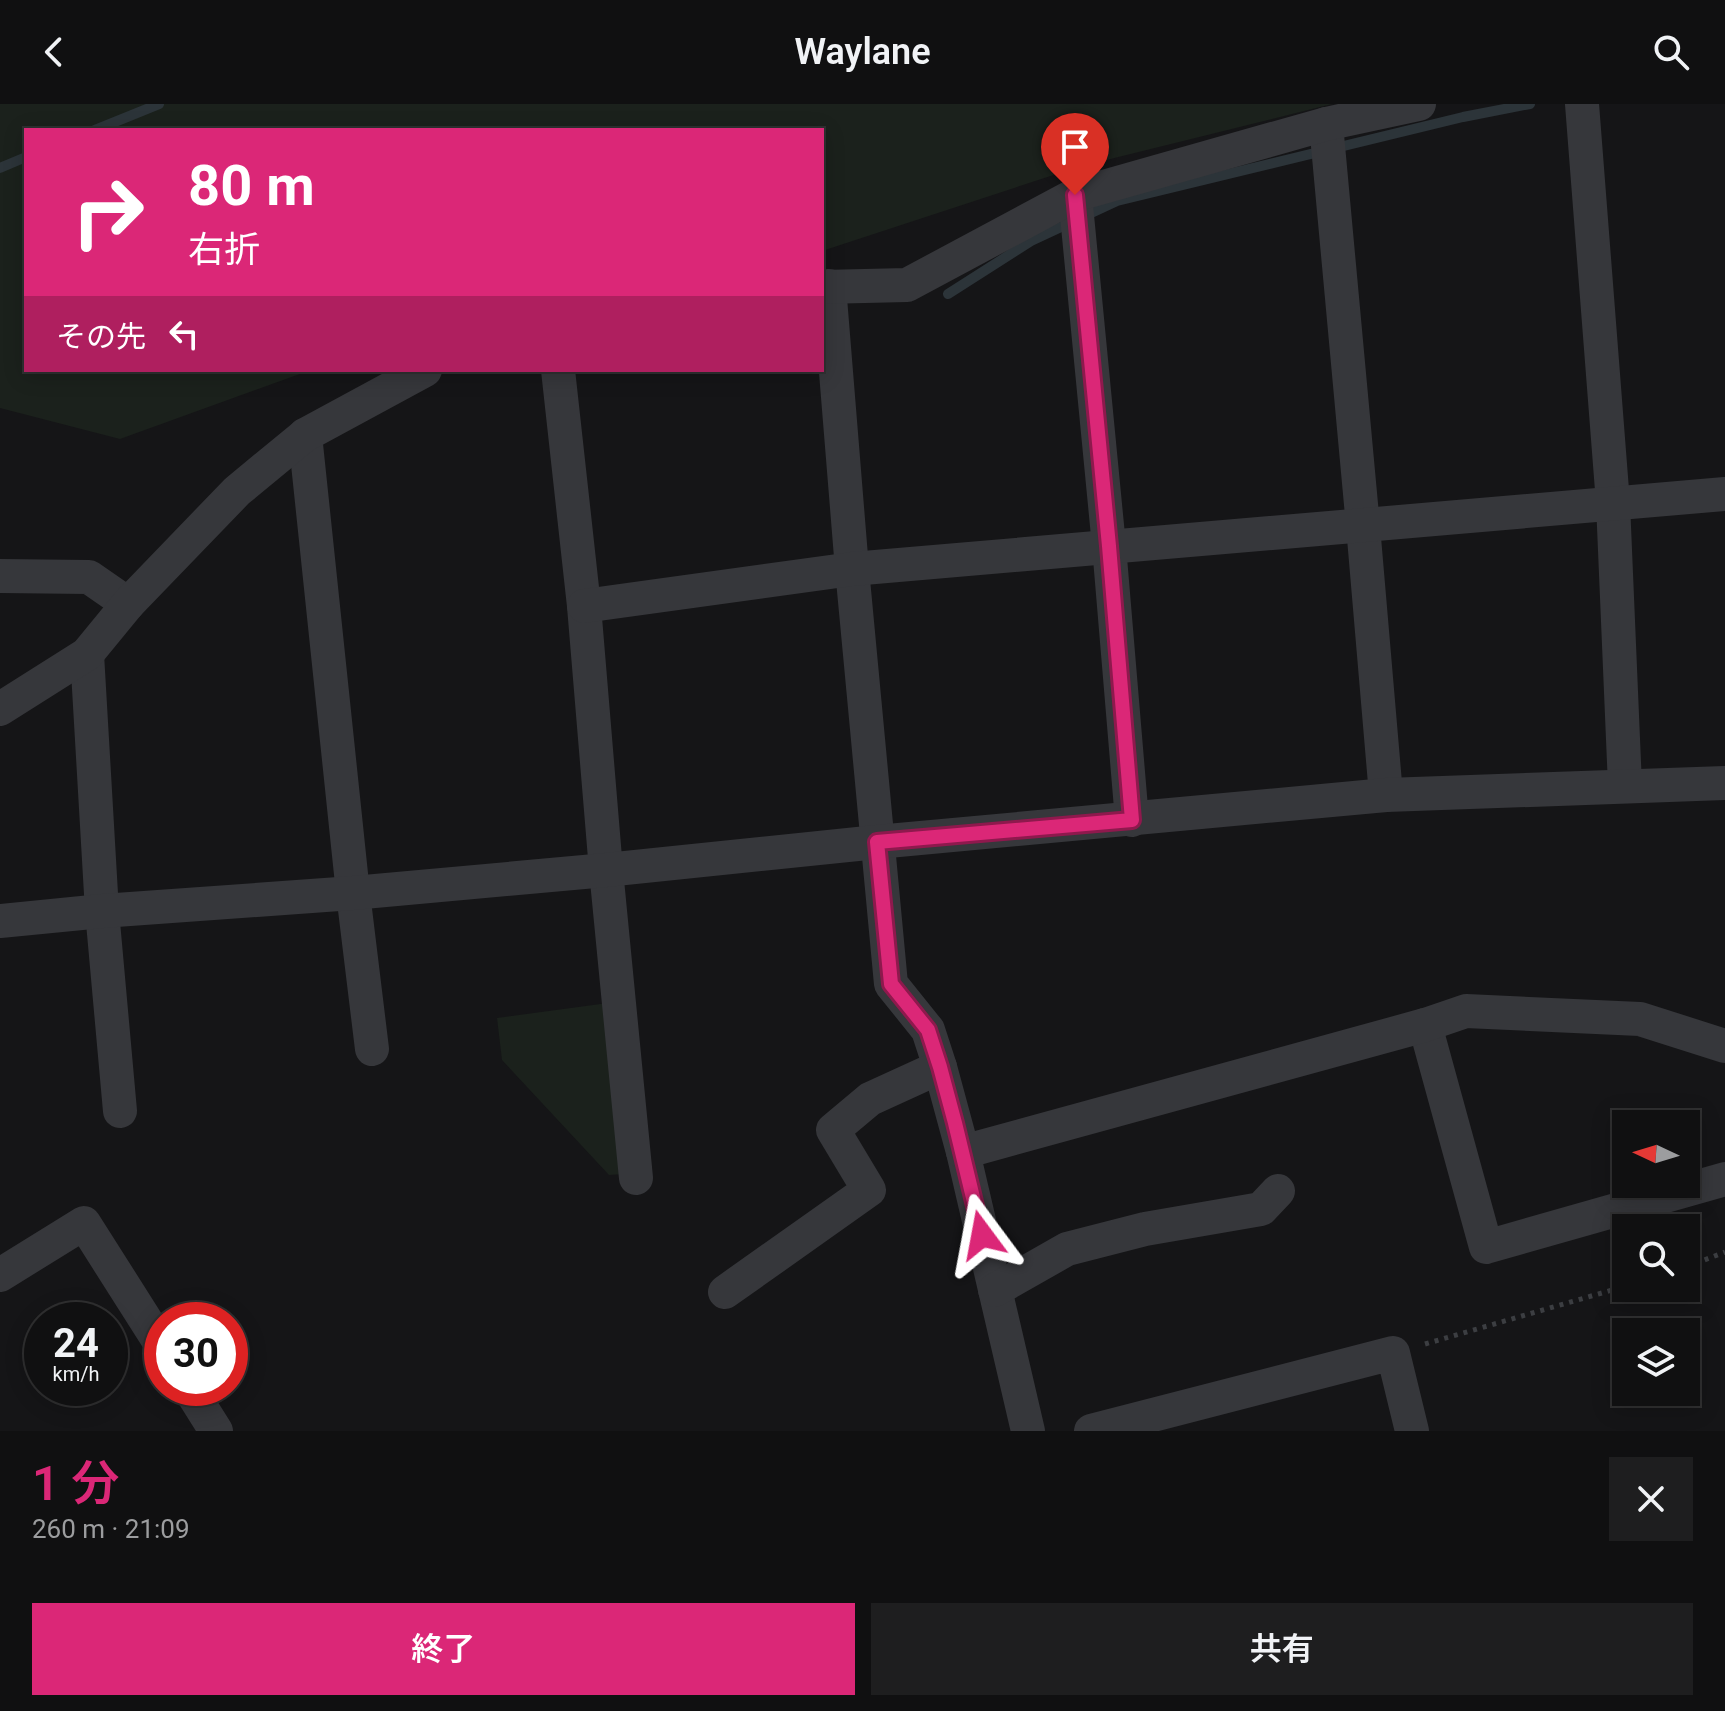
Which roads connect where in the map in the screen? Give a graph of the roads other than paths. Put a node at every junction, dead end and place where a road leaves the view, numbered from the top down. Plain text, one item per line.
1 (1419, 104) edge
2 (1582, 104) edge
3 (1326, 124) junction
4 (1075, 195) junction
5 (825, 286) edge
6 (421, 372) edge
7 (558, 372) edge
8 (305, 435) junction
9 (1725, 494) edge
10 (1613, 503) junction
11 (1363, 526) junction
12 (1109, 546) junction
13 (852, 569) junction
14 (0, 576) edge
15 (128, 604) junction
16 (584, 606) junction
17 (87, 654) junction
18 (0, 709) edge
19 (1725, 783) edge
20 (1625, 786) junction
21 (1386, 795) junction
22 (1132, 820) junction
23 (877, 842) junction
24 (606, 870) junction
25 (353, 893) junction
26 (102, 911) junction
27 (0, 921) edge
28 (1425, 1025) junction
29 (1725, 1046) edge
30 (372, 1049) dead end
31 (940, 1067) junction
32 (120, 1111) dead end
33 (963, 1152) junction
34 (636, 1178) dead end
35 (1725, 1179) edge
36 (1278, 1191) dead end
37 (0, 1275) edge
38 (995, 1290) junction
39 (725, 1292) dead end
40 (144, 1318) edge
41 (200, 1406) edge
42 (1202, 1417) edge
43 (216, 1431) edge
44 (1028, 1431) edge
45 (1091, 1431) edge
46 (1412, 1431) edge

1 - 3 street
2 - 10 street
3 - 4 street
3 - 11 street
4 - 5 street
4 - 12 street
5 - 13 street
6 - 8 street
7 - 16 street
8 - 15 street
8 - 25 street
9 - 10 street
10 - 11 street
10 - 20 street
11 - 12 street
11 - 21 street
12 - 13 street
12 - 22 street
13 - 16 street
13 - 23 street
14 - 15 street
15 - 17 street
16 - 24 street
17 - 18 street
17 - 26 street
19 - 20 street
20 - 21 street
21 - 22 street
22 - 23 street
23 - 24 street
23 - 31 street
24 - 25 street
24 - 34 street
25 - 26 street
25 - 30 street
26 - 27 street
26 - 32 street
28 - 29 street
28 - 33 street
28 - 35 street
31 - 33 street
31 - 39 street
33 - 38 street
36 - 38 street
37 - 40 street
38 - 44 street
41 - 43 street
42 - 45 street
42 - 46 street

